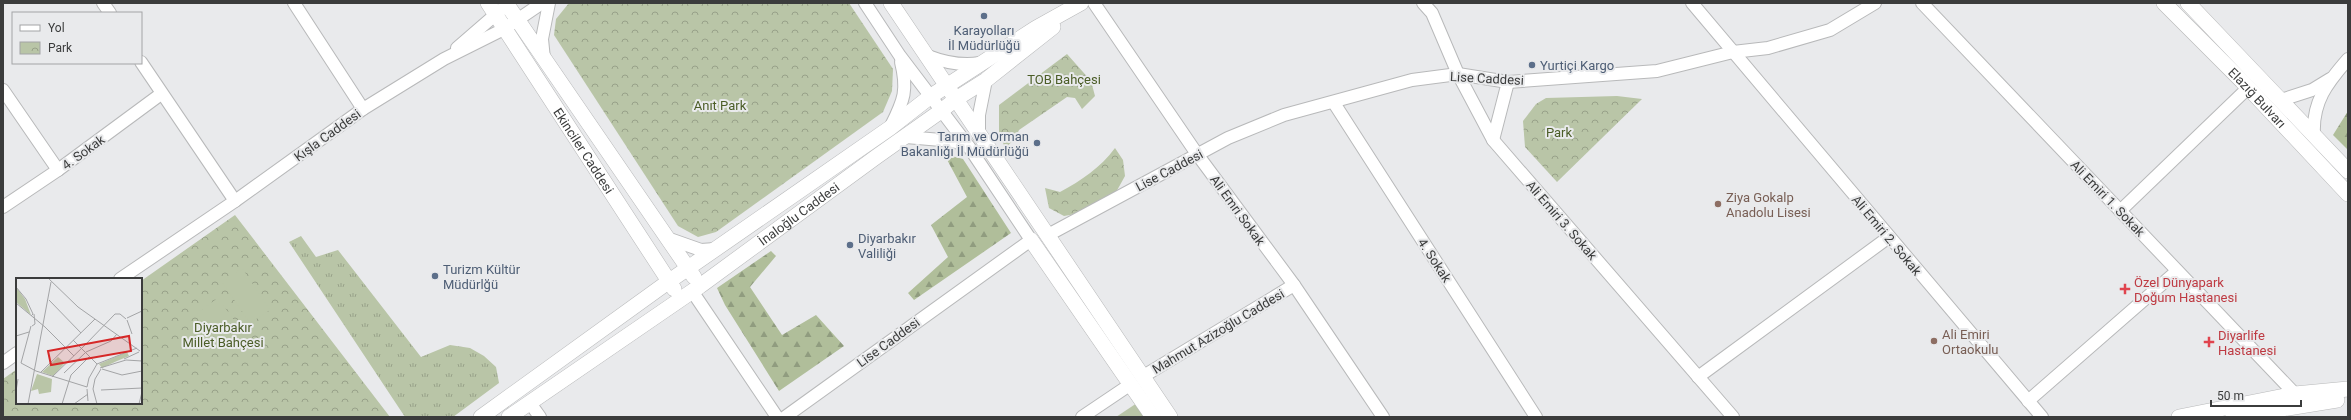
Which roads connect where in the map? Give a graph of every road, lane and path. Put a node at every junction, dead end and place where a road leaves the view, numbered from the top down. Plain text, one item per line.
1 (104, 3) edge
2 (294, 3) edge
3 (542, 3) edge
4 (549, 3) edge
5 (865, 3) edge
6 (891, 3) edge
7 (1082, 3) edge
8 (1094, 3) edge
9 (1423, 3) edge
10 (1692, 3) edge
11 (1875, 3) edge
12 (1922, 3) edge
13 (2164, 3) edge
14 (2188, 3) edge
15 (501, 5) edge
16 (109, 12) edge
17 (510, 25) junction
18 (1733, 52) junction
19 (900, 56) junction
20 (928, 56) junction
21 (444, 59) junction
22 (2348, 59) edge
23 (545, 62) junction
24 (984, 63) junction
25 (142, 64) edge
26 (1458, 74) junction
27 (2331, 78) junction
28 (986, 80) junction
29 (1508, 82) junction
30 (947, 86) junction
31 (2248, 88) junction
32 (3, 90) edge
33 (161, 94) junction
34 (931, 96) junction
35 (956, 99) junction
36 (2281, 100) junction
37 (1334, 103) junction
38 (363, 108) junction
39 (941, 112) junction
40 (890, 128) junction
41 (2314, 135) junction
42 (906, 137) junction
43 (1493, 140) junction
44 (974, 141) junction
45 (1197, 154) junction
46 (58, 170) junction
47 (2348, 171) edge
48 (2348, 194) edge
49 (236, 201) junction
50 (3, 207) edge
51 (2120, 211) junction
52 (1048, 235) junction
53 (1889, 237) junction
54 (667, 238) junction
55 (1031, 240) junction
56 (717, 249) junction
57 (688, 269) junction
58 (2177, 271) junction
59 (121, 278) edge
60 (668, 282) junction
61 (1294, 286) junction
62 (691, 292) junction
63 (16, 354) edge
64 (3, 363) edge
65 (1698, 377) junction
66 (1136, 380) junction
67 (2348, 389) edge
68 (2295, 394) junction
69 (2348, 398) edge
70 (2028, 401) junction
71 (530, 403) junction
72 (481, 417) edge
73 (510, 417) edge
74 (540, 417) edge
75 (777, 417) edge
76 (784, 417) edge
77 (1082, 417) edge
78 (1153, 417) edge
79 (1170, 417) edge
80 (1383, 417) edge
81 (1536, 417) edge
82 (1733, 417) edge
83 (2042, 417) edge
84 (2179, 417) edge
85 (2233, 417) edge

1 - 16 street
2 - 38 street
3 - 17 street, Kışla Caddesi
4 - 23 street
5 - 19 street
6 - 20 main road
7 - 24 main road
7 - 28 main road, İnaloğlu Caddesi
8 - 45 street, Ali Emri Sokak
9 - 26 street, Ali Emiri 3. Sokak
10 - 18 street, Ali Emiri 2. Sokak
11 - 18 street, Lise Caddesi
12 - 51 street, Ali Emiri 1. Sokak
13 - 31 main road, Elazığ Bulvarı
14 - 36 main road, Elazığ Bulvarı
15 - 17 main road, Ekinciler Caddesi
15 - 21 street
17 - 21 street, Kışla Caddesi
17 - 23 main road, Ekinciler Caddesi
17 - 60 main road, Ekinciler Caddesi
18 - 29 street, Lise Caddesi
18 - 53 street, Ali Emiri 2. Sokak
19 - 34 street
19 - 40 street
20 - 24 street
20 - 30 main road
21 - 38 street, Kışla Caddesi
22 - 27 street
23 - 54 main road, Ekinciler Caddesi
24 - 30 main road
25 - 33 street
26 - 29 street, Lise Caddesi
26 - 37 street, Lise Caddesi
26 - 43 street, Ali Emiri 3. Sokak
27 - 36 street
27 - 41 street
28 - 35 main road, İnaloğlu Caddesi
28 - 44 street
29 - 43 street
30 - 34 main road
30 - 35 main road
31 - 48 main road, Elazığ Bulvarı
31 - 51 street
32 - 46 street
33 - 46 street, 4. Sokak
33 - 49 street
34 - 39 street
34 - 40 main road
35 - 39 main road, İnaloğlu Caddesi
35 - 44 main road
36 - 41 main road, Elazığ Bulvarı
37 - 45 street, Lise Caddesi
37 - 81 street, 4. Sokak
38 - 49 street, Kışla Caddesi
39 - 42 main road, İnaloğlu Caddesi
39 - 44 street
40 - 56 main road
41 - 47 main road, Elazığ Bulvarı
42 - 44 street
42 - 62 main road, İnaloğlu Caddesi
43 - 65 street, Ali Emiri 3. Sokak
44 - 52 main road
44 - 55 street
45 - 52 street, Lise Caddesi
45 - 61 street, Ali Emri Sokak
46 - 50 street, 4. Sokak
49 - 59 street, Kışla Caddesi
51 - 58 street, Ali Emiri 1. Sokak
52 - 66 main road
53 - 65 street
53 - 70 street, Ali Emiri 2. Sokak
54 - 56 street
54 - 57 main road, Ekinciler Caddesi
55 - 66 main road
55 - 76 street, Lise Caddesi
56 - 57 main road
57 - 60 main road
57 - 62 main road, Ekinciler Caddesi
58 - 68 street, Ali Emiri 1. Sokak
58 - 70 street
60 - 62 main road, Ekinciler Caddesi
60 - 72 main road
61 - 66 street, Mahmut Azizoğlu Caddesi
61 - 80 street, Ali Emri Sokak
62 - 71 main road, İnaloğlu Caddesi
62 - 75 street, Ekinciler Caddesi
63 - 64 street
65 - 82 street, Ali Emiri 3. Sokak
66 - 77 street, Mahmut Azizoğlu Caddesi
66 - 78 main road
66 - 79 main road
67 - 68 main road
68 - 84 main road
69 - 85 main road
70 - 83 street, Ali Emiri 2. Sokak
71 - 73 main road, İnaloğlu Caddesi
71 - 74 street

